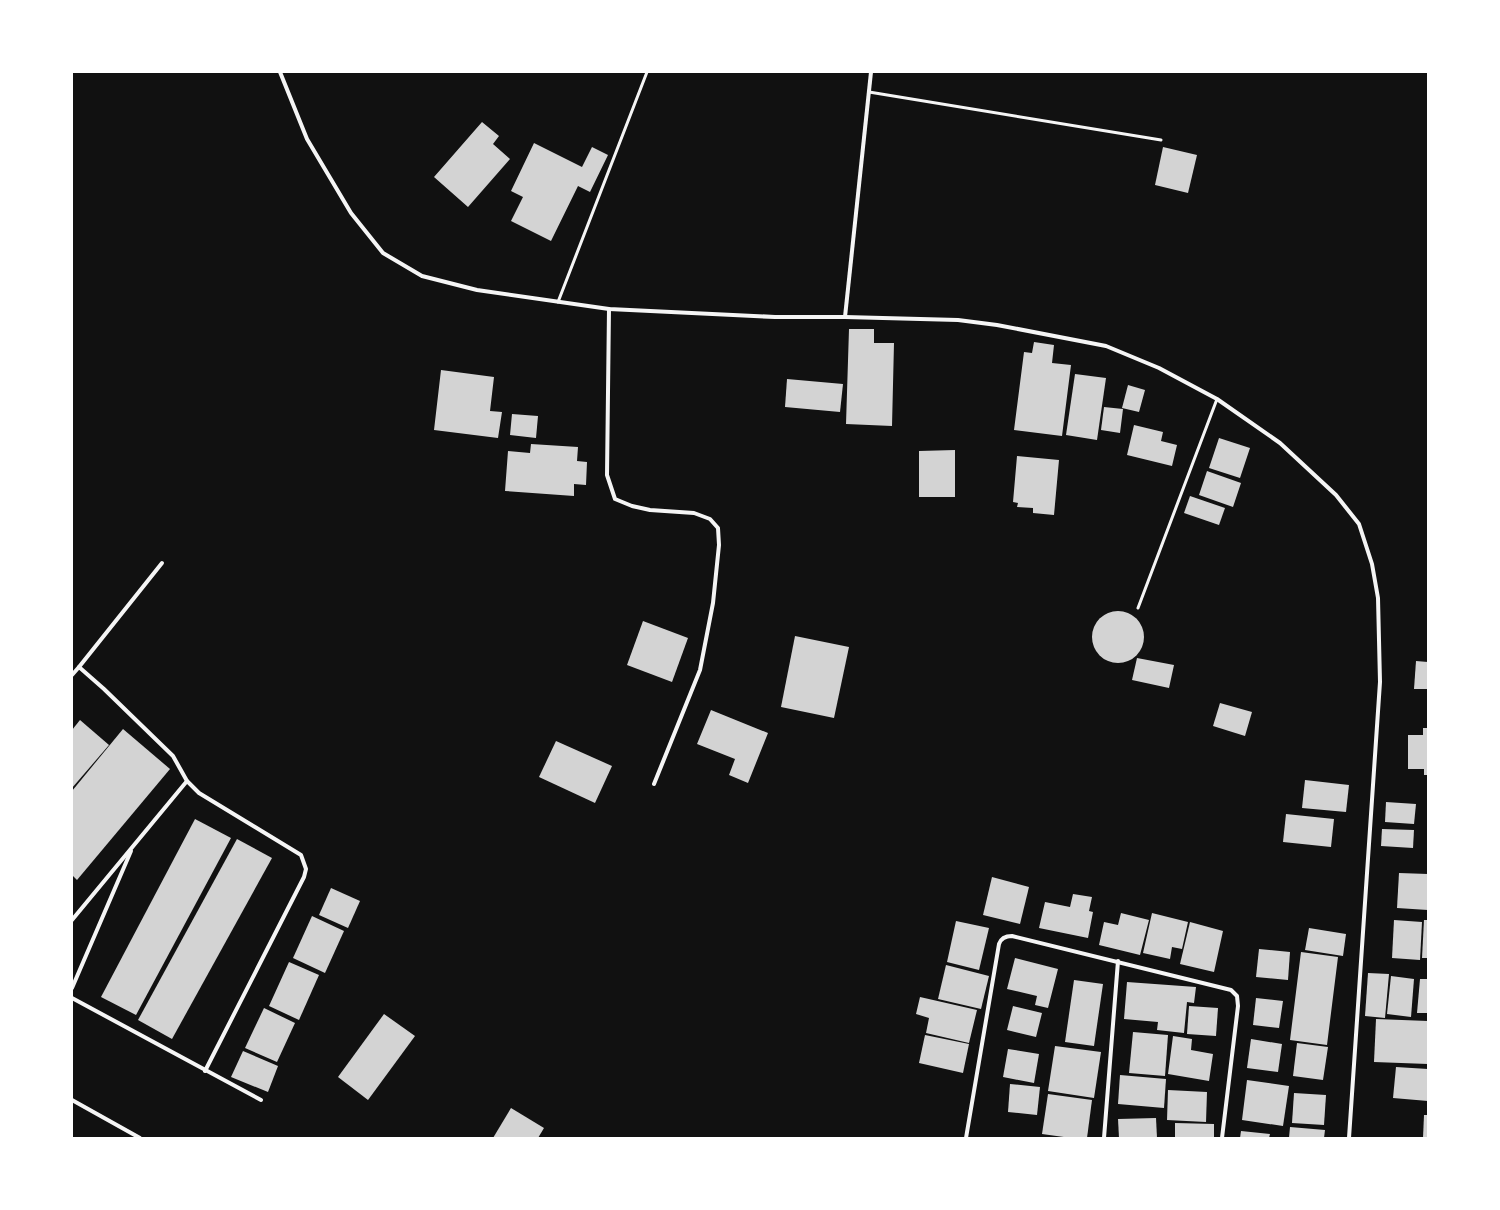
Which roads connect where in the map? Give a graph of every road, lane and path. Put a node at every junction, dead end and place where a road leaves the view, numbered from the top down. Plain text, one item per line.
1 (280, 72) edge
2 (647, 72) edge
3 (871, 72) edge
4 (869, 92) junction
5 (1161, 140) dead end
6 (558, 302) junction
7 (609, 309) junction
8 (846, 317) junction
9 (1217, 399) junction
10 (162, 563) dead end
11 (1138, 608) dead end
12 (79, 667) junction
13 (72, 676) edge
14 (187, 782) junction
15 (654, 784) dead end
16 (134, 845) junction
17 (72, 920) edge
18 (1118, 961) junction
19 (72, 988) edge
20 (72, 998) edge
21 (206, 1071) junction
22 (72, 1100) edge
23 (261, 1100) dead end
24 (140, 1138) edge
25 (966, 1138) edge
26 (1104, 1138) edge
27 (1222, 1138) edge
28 (1349, 1138) edge

1 - 6 street
2 - 6 lane
3 - 4 street
4 - 5 lane
4 - 8 street
6 - 7 street
7 - 8 street
7 - 15 street
8 - 9 street
9 - 11 lane
9 - 28 street
10 - 12 street
12 - 13 street
12 - 14 street
14 - 16 street
14 - 21 street
16 - 17 street
16 - 19 street
18 - 25 street
18 - 26 street
18 - 27 street
20 - 21 street
21 - 23 street
22 - 24 street

